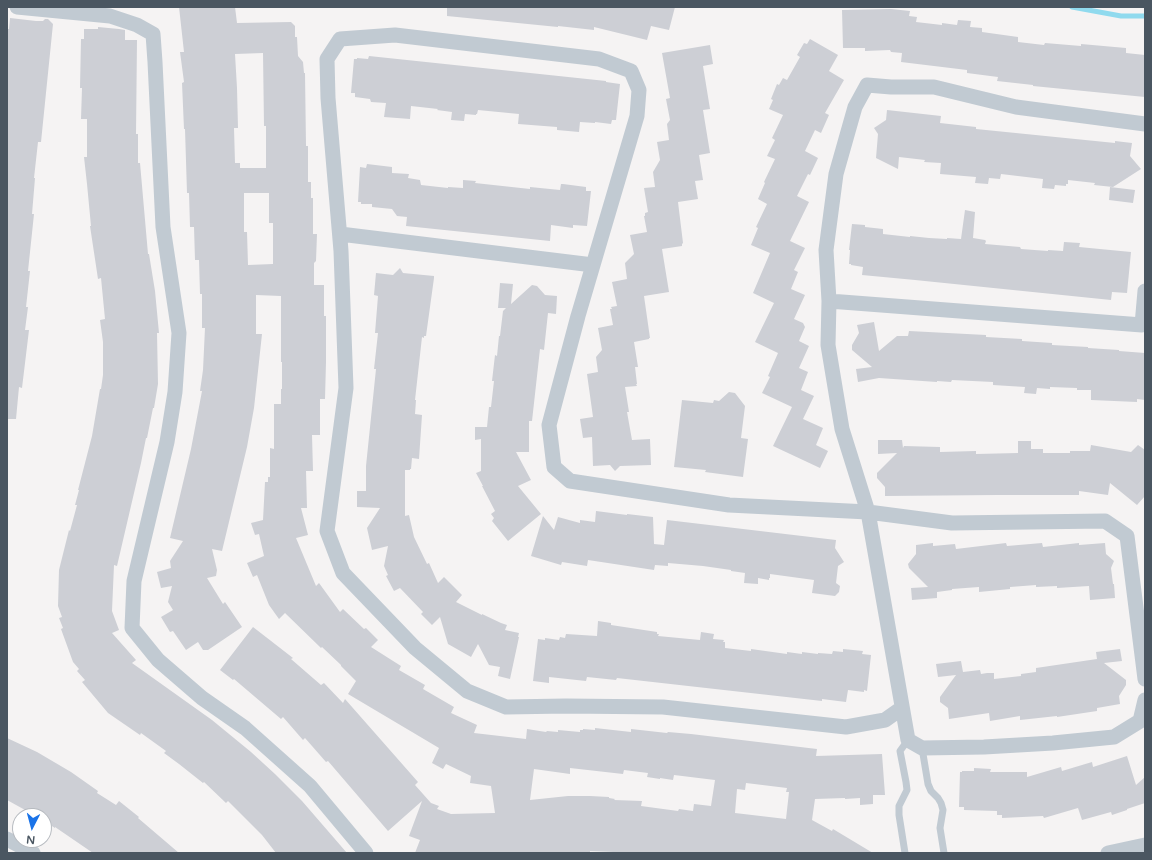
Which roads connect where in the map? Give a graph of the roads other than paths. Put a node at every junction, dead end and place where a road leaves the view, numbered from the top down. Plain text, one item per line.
1 (17, 7) edge
2 (1145, 124) edge
3 (340, 234) junction
4 (593, 265) junction
5 (1145, 291) edge
6 (829, 300) junction
7 (1143, 325) edge
8 (868, 512) junction
9 (1145, 679) edge
10 (1145, 700) edge
11 (902, 708) junction
12 (908, 740) junction
13 (922, 748) junction
14 (7, 839) edge
15 (1145, 845) edge
16 (33, 853) edge
17 (366, 853) edge
18 (905, 853) edge
19 (944, 853) edge
20 (1108, 853) edge

1 - 17 street
2 - 6 street
3 - 4 street
3 - 4 street
3 - 11 street
4 - 8 street
5 - 7 street
6 - 7 street
6 - 8 street
8 - 9 street
8 - 11 street
10 - 13 street
11 - 12 street
12 - 13 street
12 - 18 lane
13 - 19 lane
14 - 16 street
15 - 20 street

